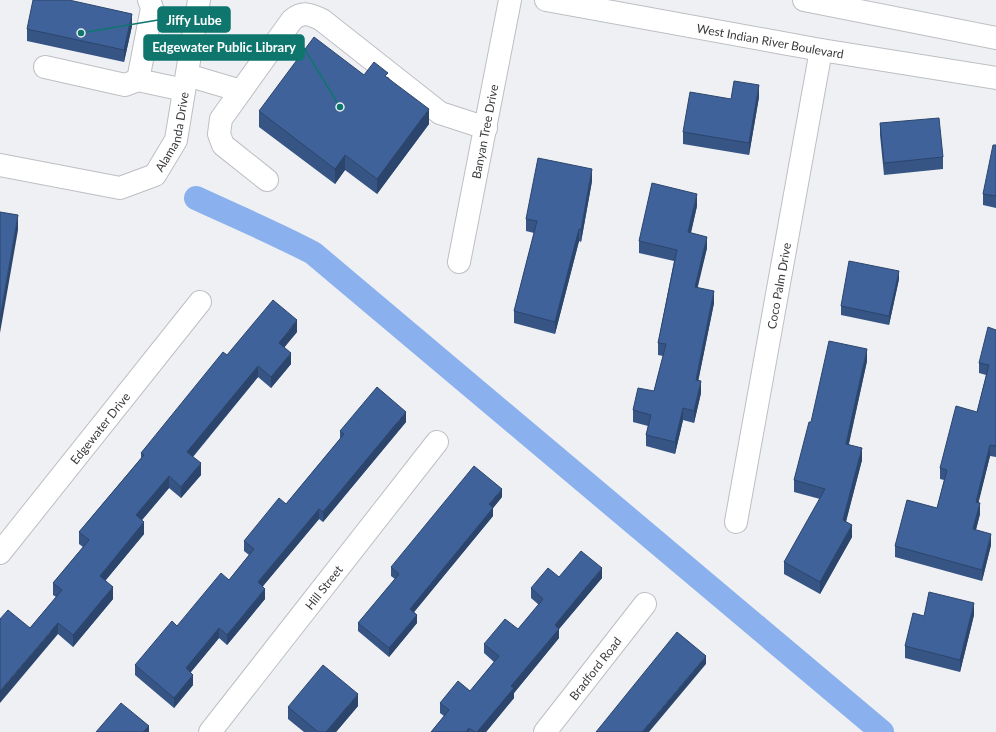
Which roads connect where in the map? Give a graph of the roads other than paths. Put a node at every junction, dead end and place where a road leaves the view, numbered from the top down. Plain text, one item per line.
1 (149, 0) edge
2 (199, 0) edge
3 (510, 0) edge
4 (546, 0) edge
5 (804, 0) edge
6 (831, 3) edge
7 (996, 38) edge
8 (822, 50) junction
9 (45, 67) dead end
10 (996, 78) edge
11 (138, 80) junction
12 (185, 82) junction
13 (241, 91) junction
14 (486, 128) junction
15 (0, 165) edge
16 (267, 180) dead end
17 (459, 262) dead end
18 (200, 302) dead end
19 (437, 442) dead end
20 (736, 522) dead end
21 (0, 553) edge
22 (646, 604) dead end
23 (210, 732) edge
24 (545, 732) edge

1 - 11 street
2 - 12 street, Alamanda Drive
3 - 14 street, Banyan Tree Drive
4 - 8 street, West Indian River Boulevard
5 - 6 street
6 - 7 street
8 - 10 street, West Indian River Boulevard
8 - 20 street, Coco Palm Drive
9 - 11 street
11 - 12 street
12 - 13 street
12 - 15 street, Alamanda Drive
13 - 14 street
13 - 16 street
14 - 17 street, Banyan Tree Drive
18 - 21 street, Edgewater Drive
19 - 23 street, Hill Street
22 - 24 street, Bradford Road

